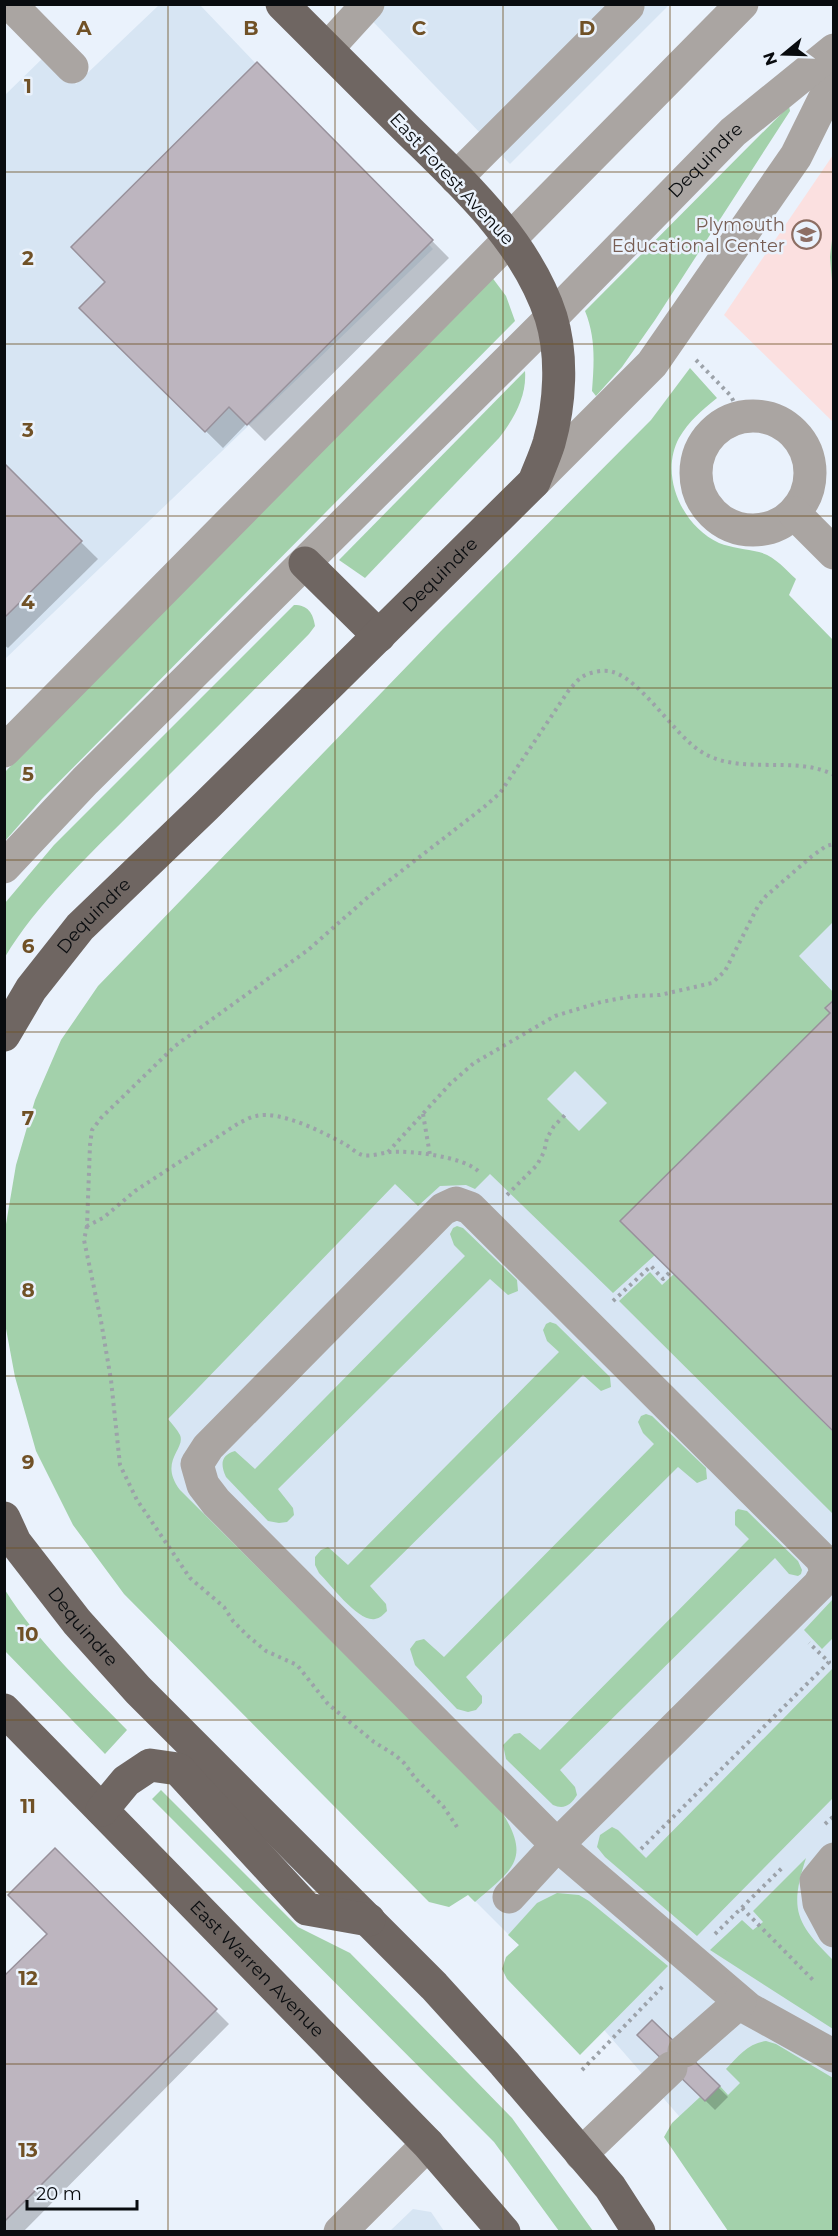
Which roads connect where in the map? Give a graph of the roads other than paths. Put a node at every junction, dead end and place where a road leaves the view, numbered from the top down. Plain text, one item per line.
1 (10, 4) edge
2 (282, 4) edge
3 (368, 4) edge
4 (742, 4) edge
5 (629, 5) edge
6 (327, 50) junction
7 (834, 50) edge
8 (72, 67) dead end
9 (834, 80) edge
10 (456, 178) junction
11 (509, 239) junction
12 (551, 318) junction
13 (534, 482) junction
14 (794, 513) junction
15 (834, 552) edge
16 (305, 563) junction
17 (379, 636) junction
18 (4, 751) edge
19 (4, 867) edge
20 (4, 1035) edge
21 (4, 1518) edge
22 (4, 1710) edge
23 (102, 1810) junction
24 (557, 1845) junction
25 (834, 1859) edge
26 (509, 1897) dead end
27 (369, 1920) junction
28 (834, 1931) edge
29 (740, 2002) junction
30 (834, 2056) edge
31 (428, 2144) junction
32 (581, 2154) junction
33 (340, 2232) edge
34 (504, 2232) edge
35 (639, 2232) edge

1 - 8 street
2 - 6 main road, East Forest Avenue
3 - 6 street
4 - 11 street
5 - 10 street
6 - 10 main road, East Forest Avenue
7 - 12 street, Dequindre
9 - 13 street, Dequindre
10 - 11 main road, East Forest Avenue
11 - 12 main road, East Forest Avenue
11 - 18 street
12 - 13 main road, East Forest Avenue
12 - 16 street, Dequindre
13 - 17 main road, Dequindre
14 - 14 street
14 - 15 street
16 - 17 main road
16 - 19 street, Dequindre
17 - 20 main road, Dequindre
21 - 27 main road, Dequindre
22 - 23 main road, East Warren Avenue
23 - 27 main road
23 - 31 main road, East Warren Avenue
24 - 24 street
24 - 26 street
24 - 29 street
25 - 28 street
27 - 32 main road
29 - 30 street
29 - 32 street
31 - 33 street
31 - 34 main road, East Warren Avenue
32 - 35 main road

